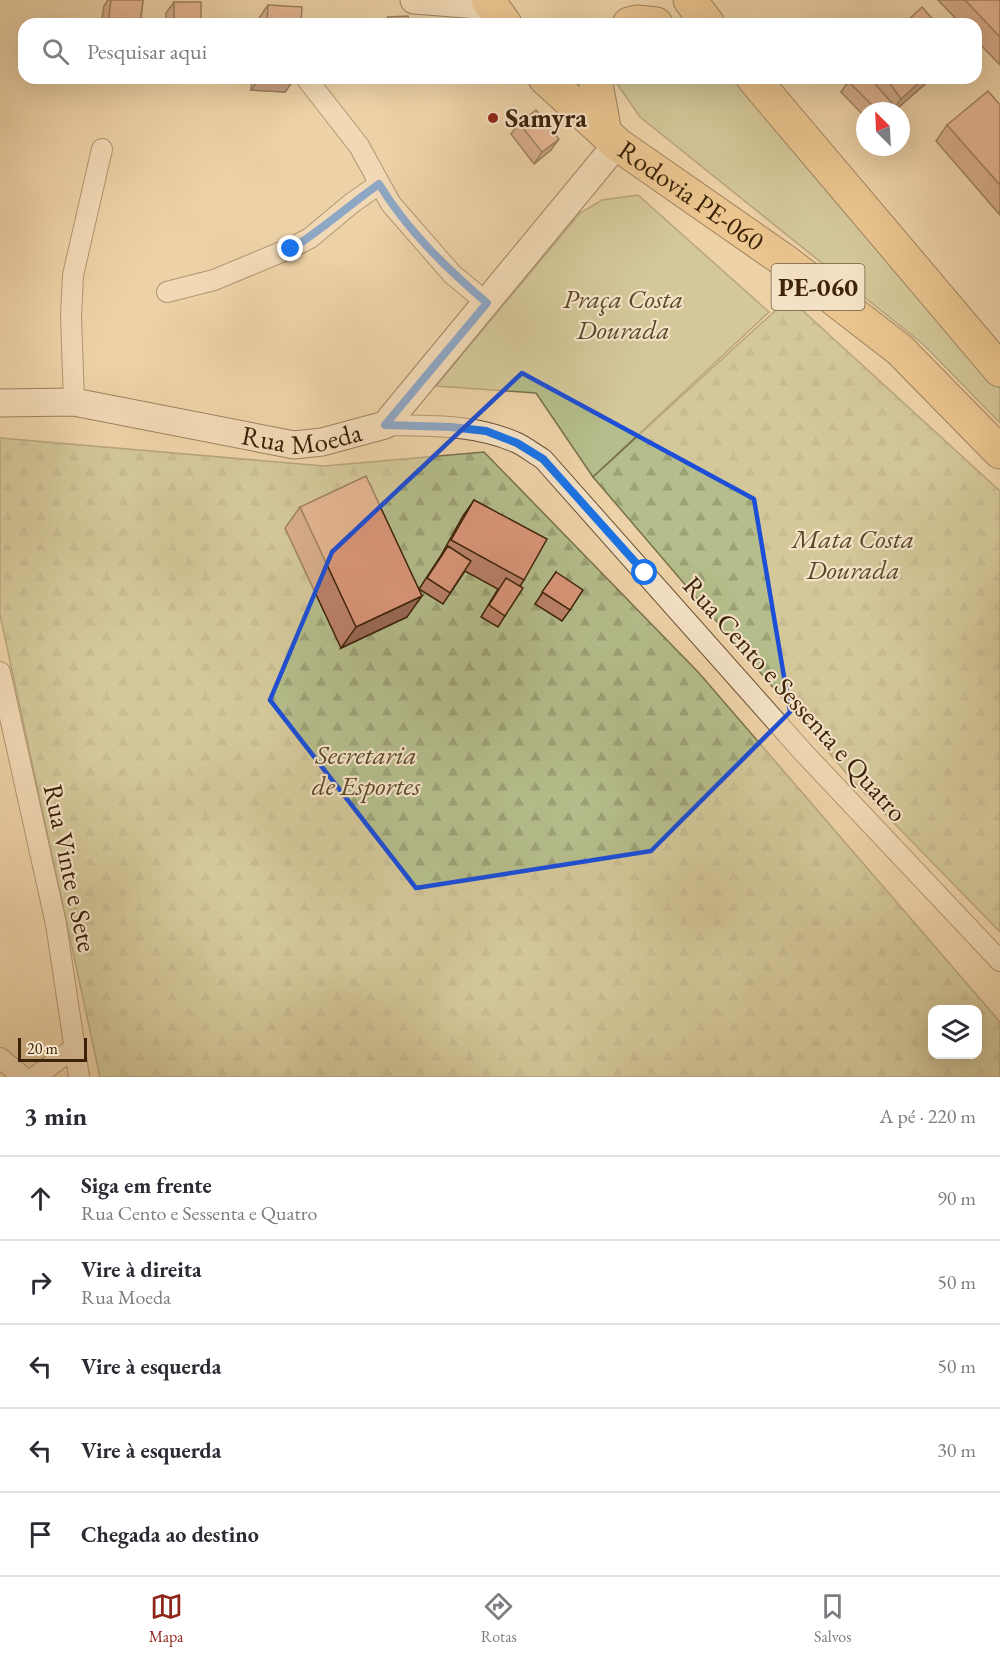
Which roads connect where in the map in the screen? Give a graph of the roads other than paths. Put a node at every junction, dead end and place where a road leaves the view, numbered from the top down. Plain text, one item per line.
1 (414, 0) edge
2 (690, 0) edge
3 (495, 10) edge
4 (704, 18) edge
5 (311, 84) edge
6 (551, 84) edge
7 (597, 84) edge
8 (758, 84) edge
9 (611, 139) junction
10 (102, 149) dead end
11 (379, 184) junction
12 (168, 292) dead end
13 (487, 303) junction
14 (1000, 370) edge
15 (74, 402) junction
16 (0, 403) edge
17 (385, 425) junction
18 (1000, 452) edge
19 (0, 672) edge
20 (1000, 962) edge
21 (74, 1048) junction
22 (0, 1058) edge
23 (23, 1077) edge
24 (35, 1077) edge
25 (79, 1077) edge

1 - 3 street
2 - 4 highway
5 - 11 street
6 - 9 highway, Rodovia PE-060 / PE-060
7 - 9 highway
8 - 14 highway, PE-060
9 - 13 street, Rua Moeda
9 - 18 highway, Rodovia PE-060 / PE-060
10 - 15 street
11 - 12 street
11 - 13 street
13 - 17 street, Rua Moeda
15 - 16 street, Rua Moeda
15 - 17 street, Rua Moeda
17 - 20 street, Rua Cento e Sessenta e Quatro
19 - 21 street, Rua Vinte e Sete
21 - 24 street
21 - 25 street, Rua Vinte e Sete
22 - 23 street

